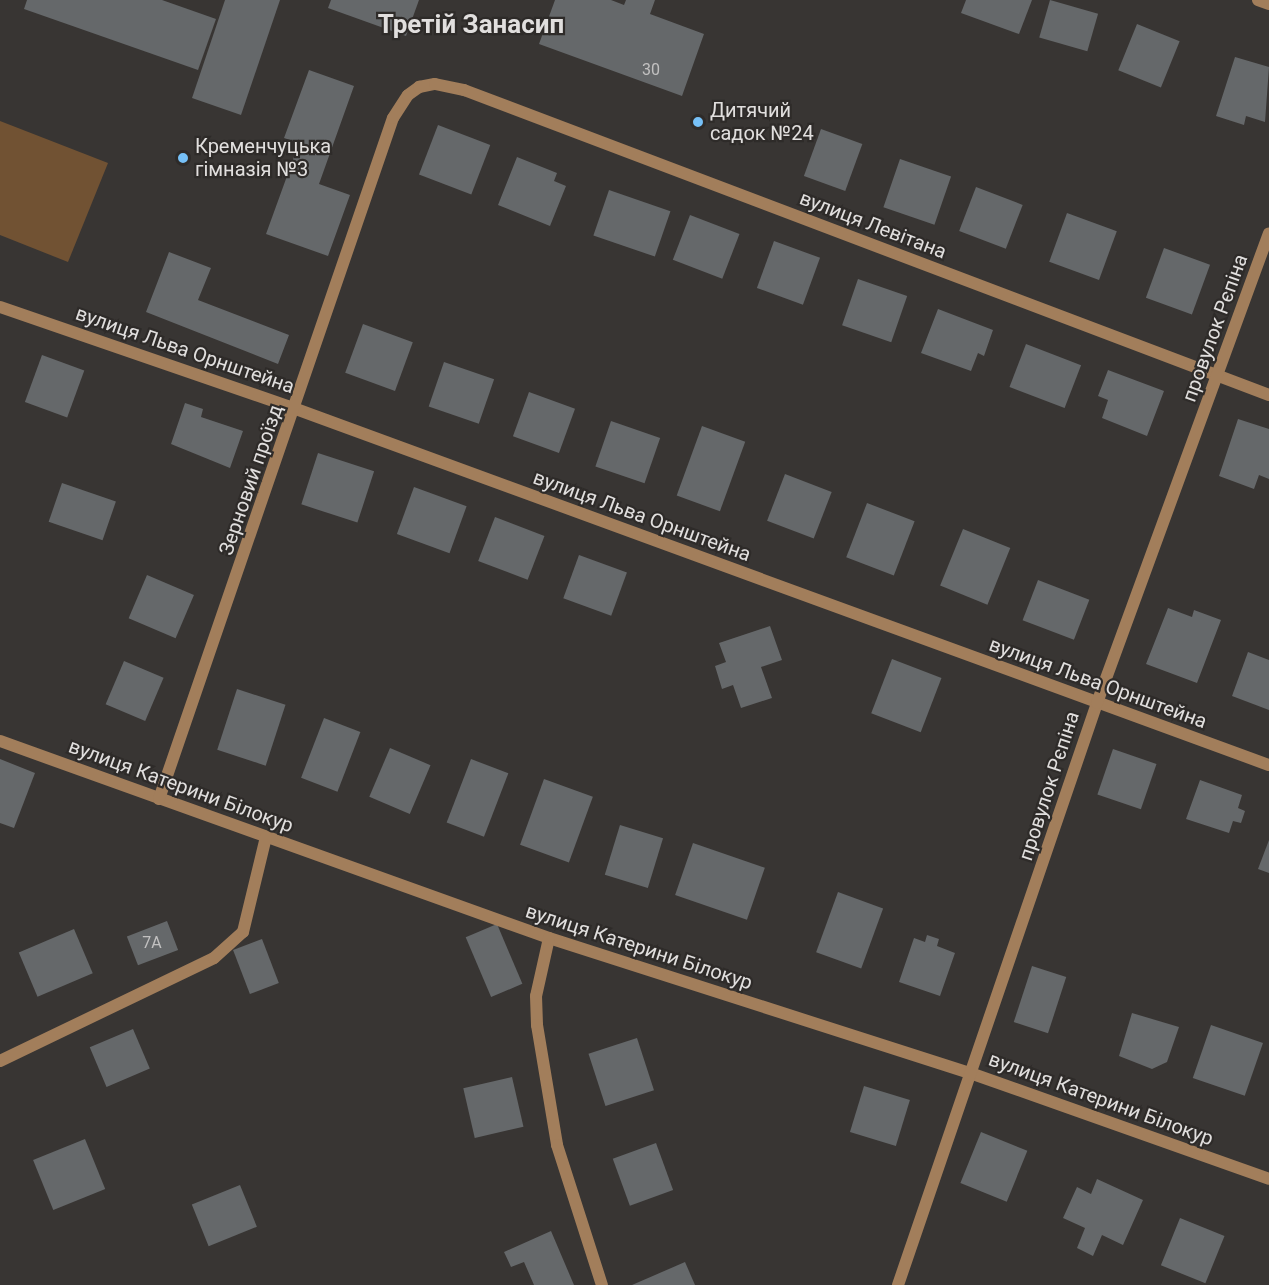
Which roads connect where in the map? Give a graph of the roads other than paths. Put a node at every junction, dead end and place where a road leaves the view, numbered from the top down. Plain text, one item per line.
1 (1258, 0) edge
2 (1269, 4) edge
3 (464, 90) joint
4 (1269, 234) edge
5 (0, 307) edge
6 (1219, 377) junction
7 (1269, 395) edge
8 (296, 409) junction
9 (1097, 703) junction
10 (0, 741) edge
11 (1269, 765) edge
12 (159, 799) junction
13 (266, 837) junction
14 (549, 938) junction
15 (0, 1061) edge
16 (973, 1074) junction
17 (1269, 1179) edge
18 (602, 1285) edge
19 (898, 1285) edge

1 - 2 street
3 - 6 street, вулиця Левітана
3 - 8 street, Зерновий проїзд
4 - 6 street, провулок Рєпіна
5 - 8 street, вулиця Льва Орнштейна
6 - 7 street, вулиця Левітана
6 - 9 street, провулок Рєпіна
8 - 9 street, вулиця Льва Орнштейна
8 - 12 street, Зерновий проїзд
9 - 11 street, вулиця Льва Орнштейна
9 - 16 street, провулок Рєпіна
10 - 12 street, вулиця Катерини Білокур
12 - 13 street, вулиця Катерини Білокур
13 - 14 street, вулиця Катерини Білокур
13 - 15 street
14 - 16 street, вулиця Катерини Білокур
14 - 18 street
16 - 17 street, вулиця Катерини Білокур
16 - 19 street, провулок Рєпіна

